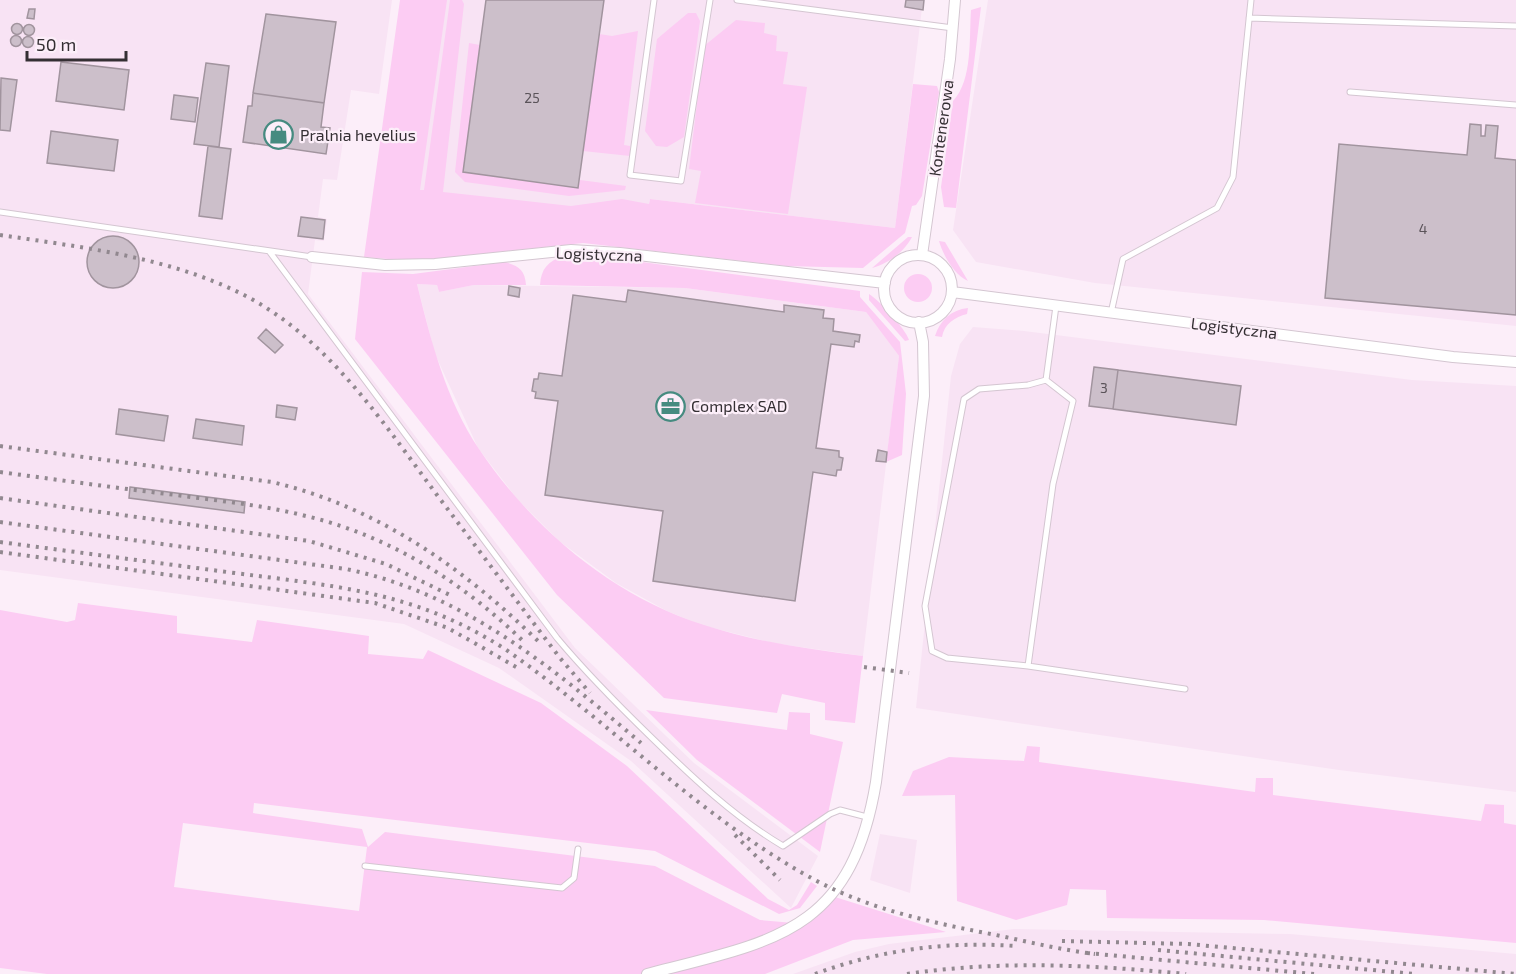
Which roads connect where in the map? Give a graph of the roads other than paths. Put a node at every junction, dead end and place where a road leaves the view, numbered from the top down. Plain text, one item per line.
1 (654, 0) edge
2 (710, 0) edge
3 (737, 0) edge
4 (955, 0) edge
5 (1251, 0) edge
6 (755, 1) edge
7 (1249, 18) junction
8 (1516, 26) edge
9 (953, 28) junction
10 (1350, 92) dead end
11 (1516, 105) edge
12 (0, 212) edge
13 (269, 251) junction
14 (922, 255) junction
15 (312, 257) joint
16 (885, 283) junction
17 (952, 292) junction
18 (1056, 306) junction
19 (1111, 313) junction
20 (919, 322) junction
21 (1516, 362) edge
22 (1046, 380) junction
23 (1028, 666) junction
24 (1185, 689) dead end
25 (870, 818) junction
26 (578, 849) dead end
27 (365, 866) dead end
28 (647, 974) edge

1 - 2 lane
3 - 6 lane
4 - 9 street, Kontenerowa
5 - 7 lane
6 - 9 lane
7 - 8 lane
7 - 19 lane
9 - 14 street, Kontenerowa
10 - 11 lane
12 - 13 lane
13 - 15 lane
13 - 25 lane
14 - 16 street
14 - 17 street
15 - 16 street, Logistyczna
16 - 20 street
17 - 18 street, Logistyczna
17 - 20 street
18 - 19 street, Logistyczna
18 - 22 lane
19 - 21 street, Logistyczna
20 - 25 street
22 - 23 lane
22 - 23 lane
23 - 24 lane
25 - 28 street
26 - 27 lane

